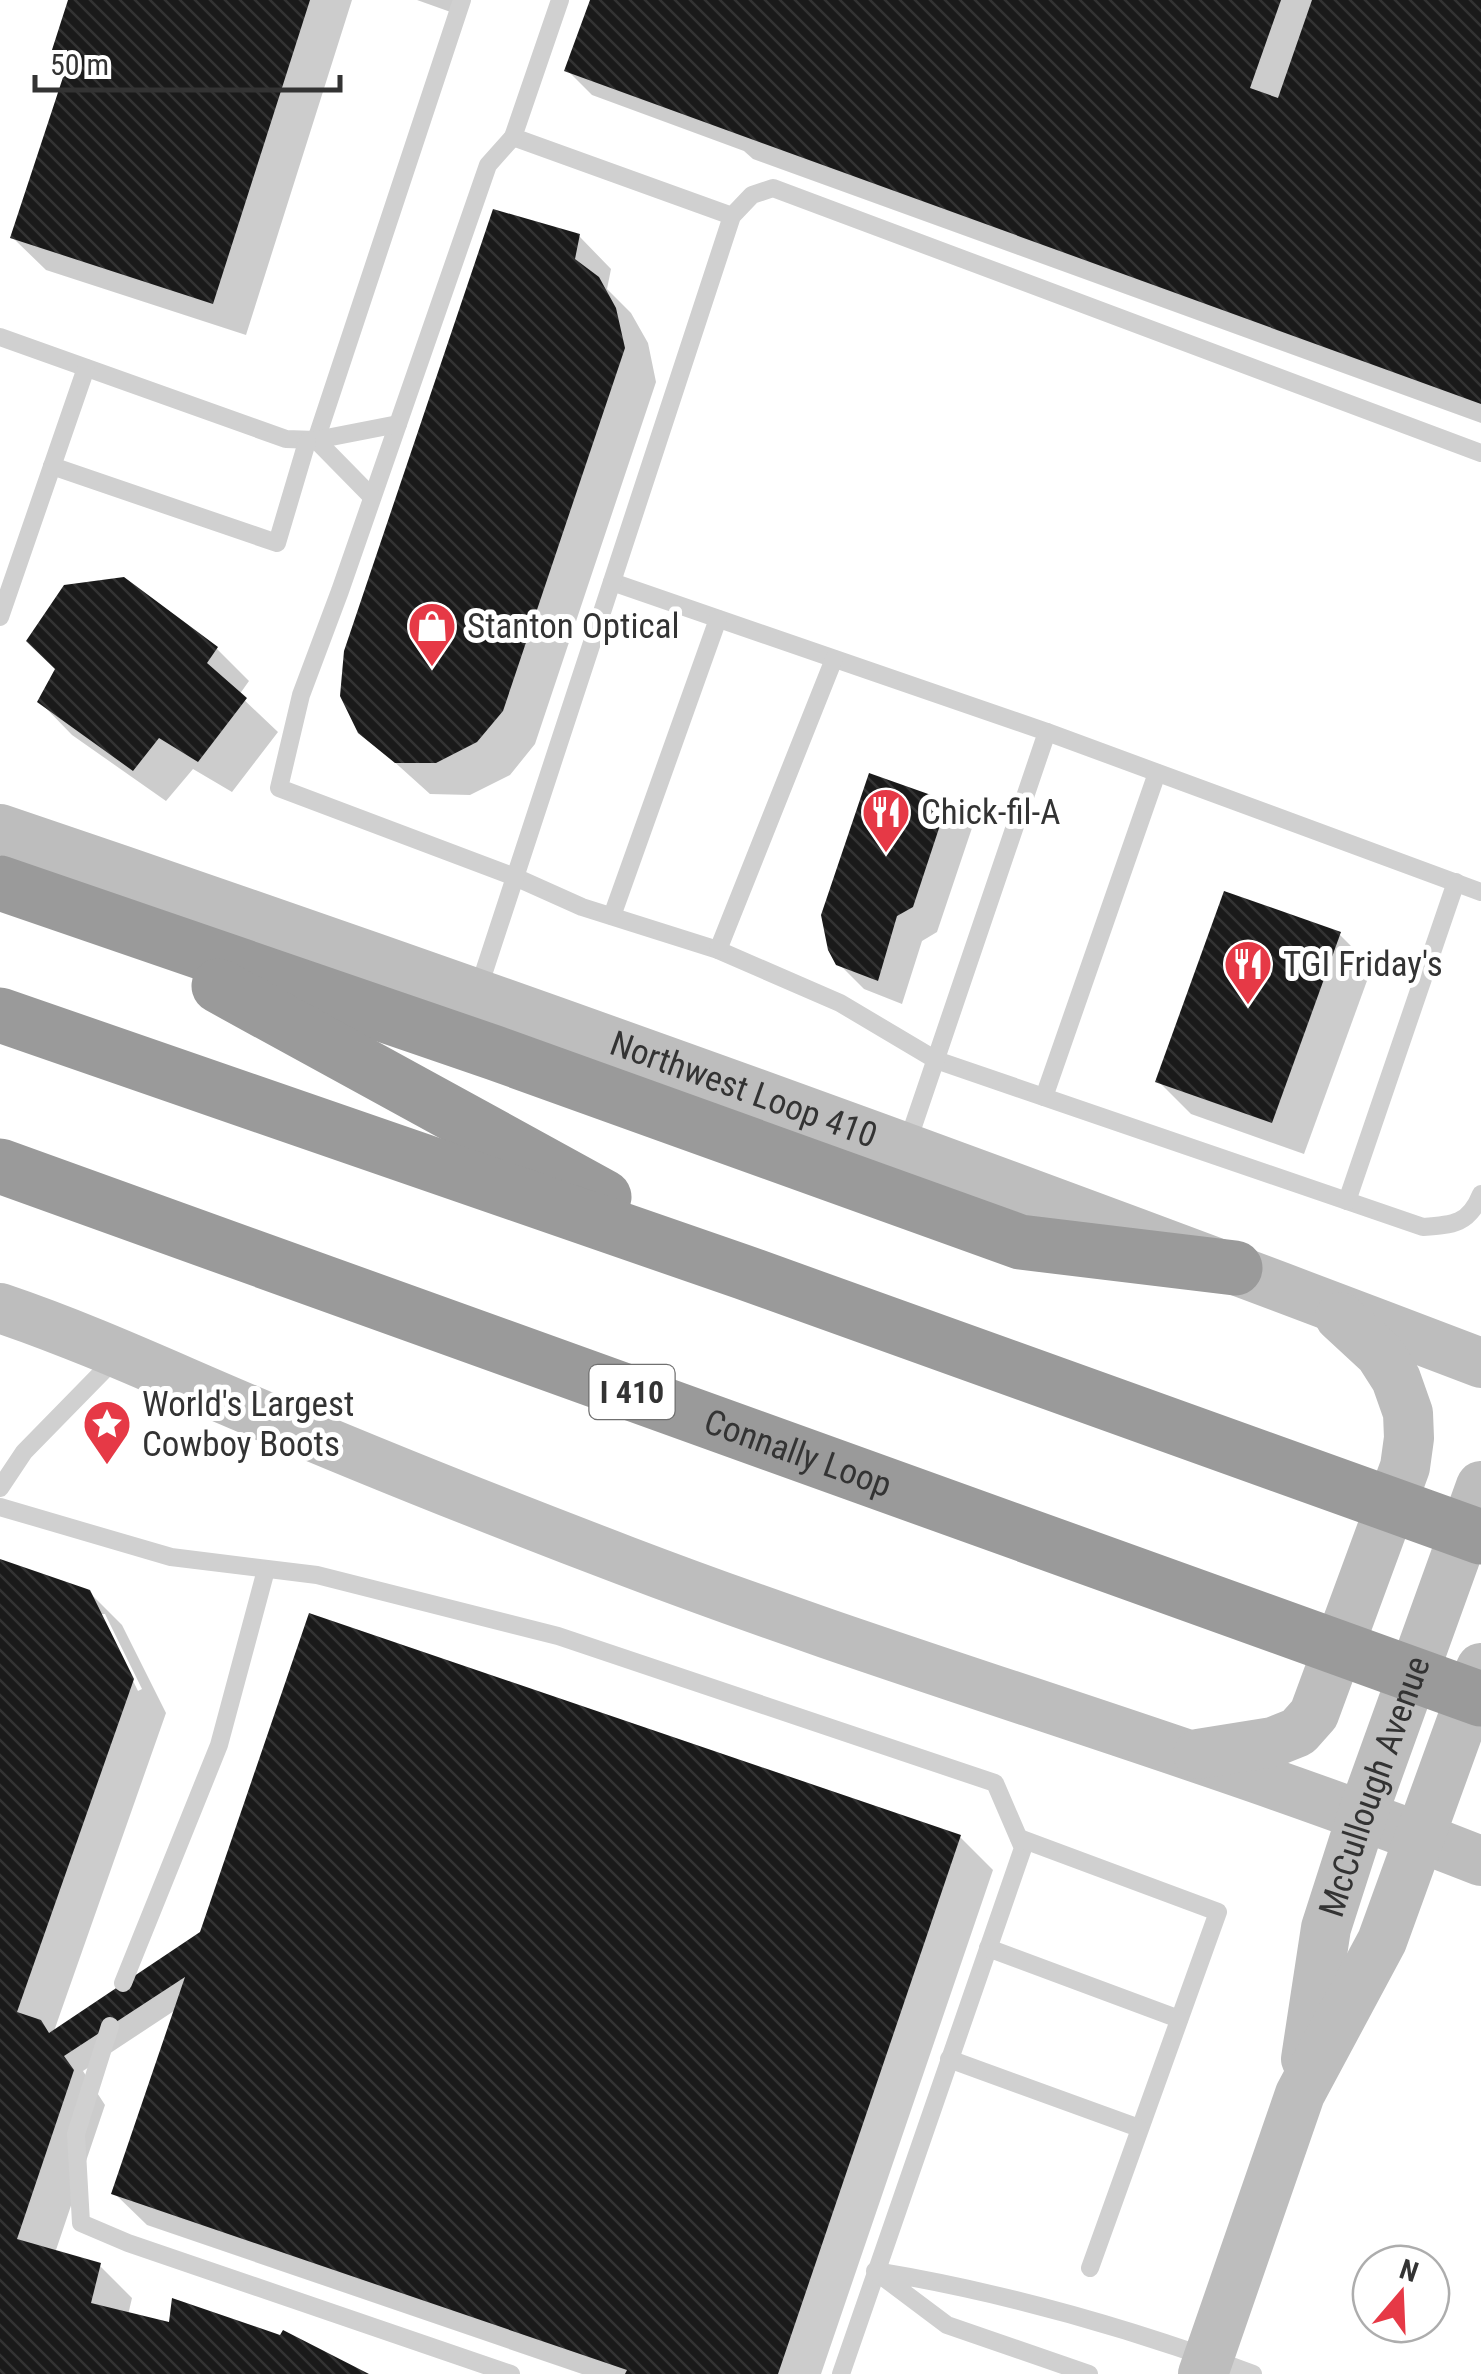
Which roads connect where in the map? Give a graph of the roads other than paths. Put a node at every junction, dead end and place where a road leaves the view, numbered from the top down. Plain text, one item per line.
1 (462, 0) edge
2 (560, 0) edge
3 (513, 137) junction
4 (732, 216) junction
5 (0, 337) edge
6 (86, 368) junction
7 (398, 424) junction
8 (312, 441) junction
9 (1481, 453) edge
10 (52, 466) junction
11 (372, 497) junction
12 (612, 582) junction
13 (0, 618) edge
14 (718, 619) junction
15 (834, 658) junction
16 (1047, 732) junction
17 (1157, 773) junction
18 (0, 829) edge
19 (515, 877) junction
20 (1456, 882) junction
21 (0, 885) edge
22 (1481, 892) edge
23 (612, 916) junction
24 (718, 950) junction
25 (476, 995) junction
26 (0, 1015) edge
27 (936, 1060) junction
28 (1044, 1097) junction
29 (905, 1149) junction
30 (0, 1166) edge
31 (0, 1175) edge
32 (1481, 1194) edge
33 (1346, 1201) junction
34 (112, 1207) junction
35 (1234, 1268) junction
36 (742, 1272) junction
37 (1326, 1304) junction
38 (0, 1308) edge
39 (121, 1354) junction
40 (1481, 1362) edge
41 (1481, 1486) edge
42 (0, 1488) edge
43 (0, 1507) edge
44 (1481, 1537) edge
45 (266, 1570) junction
46 (1481, 1668) edge
47 (1481, 1699) edge
48 (1193, 1754) junction
49 (1362, 1816) junction
50 (1419, 1837) junction
51 (1018, 1838) junction
52 (1481, 1861) edge
53 (988, 1948) junction
54 (124, 1983) dead end
55 (1180, 2019) junction
56 (110, 2026) dead end
57 (949, 2059) junction
58 (1300, 2094) junction
59 (1140, 2128) junction
60 (1090, 2268) dead end
61 (875, 2271) junction
62 (1205, 2365) edge
63 (510, 2374) edge
64 (841, 2374) edge
65 (1089, 2374) edge
66 (1254, 2374) edge

1 - 8 lane
2 - 3 lane
3 - 4 lane
3 - 7 lane
4 - 9 lane
4 - 12 lane
5 - 6 lane
6 - 8 lane
6 - 10 lane
7 - 8 lane
7 - 11 lane
8 - 10 lane
8 - 11 lane
10 - 13 lane
11 - 19 lane
12 - 14 lane
12 - 19 lane
14 - 15 lane
14 - 23 lane
15 - 16 lane
15 - 24 lane
16 - 17 lane
16 - 27 lane
17 - 20 lane
17 - 28 lane
18 - 25 main road, Northwest Loop 410
19 - 23 lane
19 - 25 lane
20 - 22 lane
20 - 33 lane
21 - 35 highway
21 - 36 highway
23 - 24 lane
24 - 27 lane
25 - 29 main road, Northwest Loop 410
26 - 36 highway
27 - 28 lane
27 - 29 lane
28 - 33 lane
29 - 35 main road, Northwest Loop 410
30 - 34 highway, Connally Loop / I 410
31 - 34 highway
32 - 33 lane
34 - 47 highway, Connally Loop / I 410
35 - 37 main road, Northwest Loop 410
36 - 44 highway
37 - 40 main road, Northwest Loop 410
37 - 48 main road
38 - 39 main road
39 - 42 lane
39 - 48 main road
41 - 49 main road, McCullough Avenue
43 - 45 lane
45 - 51 lane
45 - 54 lane
46 - 50 main road, McCullough Avenue
48 - 49 main road
49 - 50 main road
49 - 58 main road, McCullough Avenue
50 - 52 main road
50 - 58 main road, McCullough Avenue
51 - 53 lane
51 - 55 lane
53 - 55 lane
53 - 57 lane
55 - 59 lane
56 - 63 lane
57 - 59 lane
57 - 61 lane
58 - 62 main road, McCullough Avenue
59 - 60 lane
61 - 62 lane
61 - 64 lane
61 - 65 lane
62 - 66 lane

